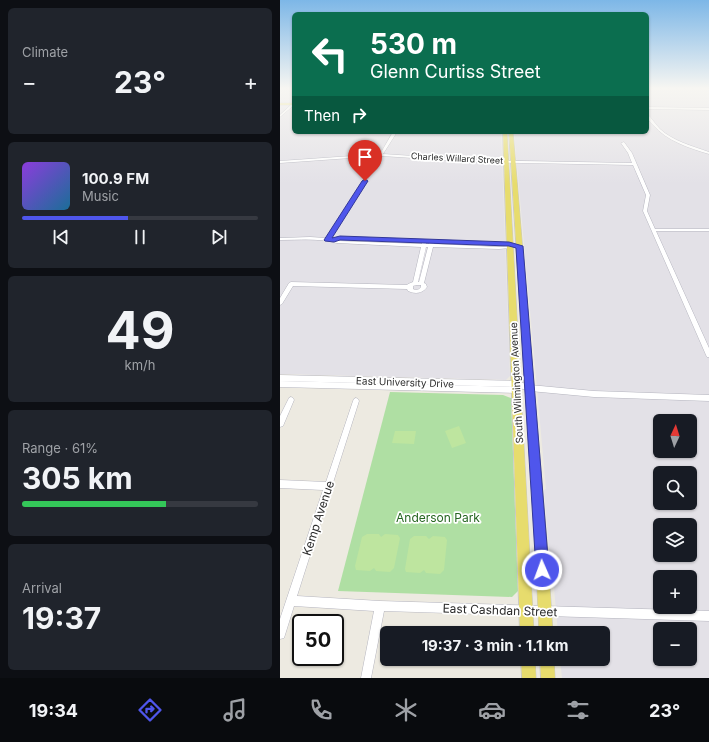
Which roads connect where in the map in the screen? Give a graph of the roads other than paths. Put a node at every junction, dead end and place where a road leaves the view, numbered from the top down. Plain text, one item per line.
1 (651, 121) edge
2 (394, 134) edge
3 (505, 134) edge
4 (511, 134) edge
5 (623, 143) dead end
6 (709, 153) edge
7 (382, 155) junction
8 (506, 161) junction
9 (513, 161) junction
10 (280, 162) edge
11 (635, 164) junction
12 (654, 230) junction
13 (709, 230) edge
14 (280, 239) edge
15 (327, 240) junction
16 (424, 243) junction
17 (431, 243) junction
18 (510, 246) junction
19 (519, 246) junction
20 (418, 283) junction
21 (409, 287) junction
22 (280, 303) edge
23 (709, 355) edge
24 (280, 378) edge
25 (280, 384) edge
26 (516, 387) junction
27 (530, 388) junction
28 (709, 398) edge
29 (291, 400) dead end
30 (356, 401) dead end
31 (280, 424) edge
32 (280, 484) edge
33 (328, 486) junction
34 (292, 601) junction
35 (380, 606) junction
36 (526, 610) junction
37 (544, 611) junction
38 (709, 616) edge
39 (527, 626) edge
40 (545, 626) edge
41 (280, 634) edge
42 (528, 666) edge
43 (547, 666) edge
44 (366, 678) edge
45 (529, 678) edge
46 (548, 678) edge

1 - 6 street
2 - 7 street
3 - 8 main road, South Wilmington Avenue
4 - 9 main road, South Wilmington Avenue
5 - 11 street
7 - 8 street, Charles Willard Street
7 - 10 street, Charles Willard Street
7 - 15 street
8 - 9 street, Charles Willard Street
8 - 18 main road, South Wilmington Avenue
9 - 11 street, Charles Willard Street
9 - 19 main road, South Wilmington Avenue
11 - 12 street
12 - 13 street
12 - 23 street
14 - 15 street
15 - 16 street
16 - 17 street
16 - 20 street
17 - 18 street
17 - 20 street
18 - 19 street
18 - 26 main road, South Wilmington Avenue
19 - 27 main road, South Wilmington Avenue
20 - 21 street
20 - 21 street
21 - 22 street
24 - 26 street, East University Drive
25 - 26 street, East University Drive
26 - 27 street, East University Drive
26 - 36 main road, South Wilmington Avenue
27 - 28 street, East University Drive
27 - 37 main road, South Wilmington Avenue
29 - 31 street
30 - 33 street, Kemp Avenue
32 - 33 street
33 - 34 street, Kemp Avenue
34 - 35 street, East Cashdan Street
34 - 41 street, Kemp Avenue
35 - 36 street, East Cashdan Street
35 - 44 street
36 - 37 street, East Cashdan Street
36 - 39 main road, South Wilmington Avenue
37 - 38 street, East Cashdan Street
37 - 40 main road, South Wilmington Avenue
42 - 45 main road
43 - 46 main road

